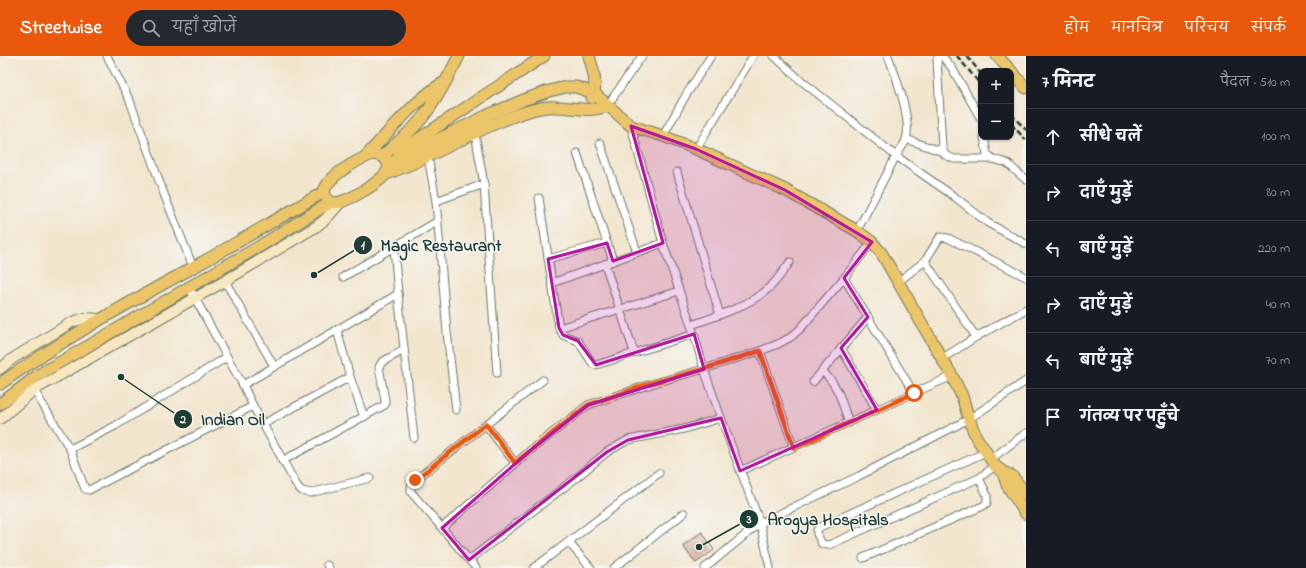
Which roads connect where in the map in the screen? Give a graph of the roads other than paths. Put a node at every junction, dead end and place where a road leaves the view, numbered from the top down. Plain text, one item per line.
1 (107, 56) edge
2 (459, 56) edge
3 (544, 56) edge
4 (589, 56) edge
5 (642, 56) edge
6 (711, 56) edge
7 (753, 56) edge
8 (774, 56) edge
9 (888, 56) edge
10 (998, 56) edge
11 (940, 58) edge
12 (1008, 68) edge
13 (1014, 74) edge
14 (446, 81) junction
15 (1026, 88) edge
16 (594, 93) junction
17 (607, 106) junction
18 (587, 110) junction
19 (978, 114) edge
20 (630, 126) junction
21 (475, 134) junction
22 (663, 136) junction
23 (906, 139) junction
24 (985, 140) edge
25 (600, 143) dead end
26 (696, 149) junction
27 (943, 152) junction
28 (577, 153) dead end
29 (896, 156) junction
30 (365, 157) junction
31 (428, 157) junction
32 (993, 159) junction
33 (386, 164) junction
34 (677, 172) dead end
35 (1026, 180) edge
36 (484, 184) junction
37 (324, 192) junction
38 (538, 198) dead end
39 (436, 201) junction
40 (336, 203) junction
41 (438, 221) junction
42 (857, 231) junction
43 (872, 242) junction
44 (607, 243) junction
45 (663, 243) junction
46 (1026, 244) edge
47 (394, 247) junction
48 (637, 252) junction
49 (548, 259) junction
50 (613, 261) junction
51 (925, 261) junction
52 (790, 262) dead end
53 (605, 264) junction
54 (193, 267) junction
55 (343, 277) dead end
56 (1026, 277) edge
57 (844, 278) junction
58 (226, 281) junction
59 (898, 282) junction
60 (552, 283) junction
61 (189, 287) junction
62 (679, 291) junction
63 (398, 294) junction
64 (195, 297) junction
65 (1026, 309) edge
66 (620, 310) junction
67 (720, 315) junction
68 (868, 317) junction
69 (100, 319) junction
70 (691, 325) junction
71 (559, 328) junction
72 (337, 330) junction
73 (694, 334) junction
74 (976, 337) junction
75 (841, 348) junction
76 (404, 350) junction
77 (760, 351) junction
78 (634, 352) junction
79 (227, 358) junction
80 (943, 358) junction
81 (274, 366) junction
82 (0, 369) edge
83 (704, 369) junction
84 (822, 371) junction
85 (497, 373) dead end
86 (952, 376) junction
87 (350, 377) junction
88 (543, 380) dead end
89 (1026, 381) edge
90 (813, 382) dead end
91 (0, 384) edge
92 (243, 384) junction
93 (31, 386) junction
94 (914, 393) junction
95 (0, 404) edge
96 (253, 406) junction
97 (456, 410) dead end
98 (877, 410) junction
99 (364, 417) junction
100 (721, 418) junction
101 (0, 419) edge
102 (969, 419) junction
103 (848, 423) junction
104 (263, 424) junction
105 (486, 424) junction
106 (1026, 433) edge
107 (414, 438) dead end
108 (794, 448) junction
109 (70, 449) junction
110 (282, 461) junction
111 (994, 462) junction
112 (515, 463) junction
113 (740, 471) junction
114 (659, 473) dead end
115 (370, 478) dead end
116 (980, 478) junction
117 (1026, 494) edge
118 (684, 513) dead end
119 (1026, 514) edge
120 (760, 523) junction
121 (442, 528) junction
122 (569, 542) junction
123 (863, 558) dead end
124 (468, 560) junction
125 (476, 568) edge
126 (534, 568) edge
127 (591, 568) edge
128 (614, 568) edge
129 (705, 568) edge
130 (770, 568) edge

1 - 54 street
2 - 14 main road
3 - 33 main road
4 - 16 main road
5 - 17 street
6 - 22 street
7 - 26 street
8 - 29 street
9 - 23 street
10 - 12 main road
11 - 19 street
11 - 27 street
13 - 15 main road
14 - 30 main road
14 - 33 main road
16 - 17 main road
16 - 18 main road
16 - 33 main road
17 - 18 main road
17 - 20 main road
18 - 21 main road
20 - 22 main road
20 - 45 street
21 - 31 main road
21 - 36 street
22 - 26 main road
23 - 27 street
23 - 29 street
24 - 32 street
25 - 48 street
26 - 42 main road
27 - 32 street
28 - 44 street
29 - 42 street
29 - 46 street
30 - 33 main road
30 - 37 main road
31 - 33 main road
31 - 39 street
32 - 35 street
33 - 40 main road
34 - 67 street
36 - 39 street
36 - 85 street
37 - 40 main road
37 - 54 main road
38 - 49 street
39 - 41 street
40 - 58 street
40 - 61 main road
41 - 47 street
41 - 97 street
42 - 43 main road
43 - 57 street
43 - 59 main road
44 - 49 street
44 - 50 street
45 - 48 street
45 - 62 street
47 - 55 street
47 - 63 street
48 - 50 street
49 - 60 street
50 - 53 street
51 - 56 street
51 - 59 street
51 - 74 street
52 - 67 street
53 - 60 street
53 - 66 street
54 - 69 main road
57 - 68 street
57 - 77 street
58 - 64 street
58 - 81 street
59 - 80 main road
60 - 71 street
61 - 64 street
61 - 93 main road
62 - 66 street
62 - 70 street
63 - 72 street
63 - 76 street
64 - 79 street
64 - 93 street
65 - 74 street
66 - 71 street
66 - 78 street
67 - 70 street
68 - 75 street
68 - 94 street
69 - 82 street
69 - 91 main road
70 - 73 street
71 - 78 street
72 - 81 street
72 - 87 street
73 - 78 street
73 - 83 street
74 - 80 street
75 - 84 street
75 - 98 street
76 - 99 street
76 - 107 street
77 - 83 street
77 - 108 street
79 - 92 street
79 - 109 street
80 - 86 main road
81 - 92 street
83 - 100 street
83 - 112 street
84 - 90 street
84 - 103 street
86 - 94 street
86 - 102 main road
87 - 99 street
87 - 104 street
88 - 105 street
89 - 102 street
92 - 96 street
93 - 95 main road
93 - 101 street
93 - 109 street
94 - 98 street
96 - 104 street
96 - 109 street
98 - 103 street
99 - 110 street
100 - 113 street
100 - 124 street
102 - 111 main road
102 - 120 street
103 - 108 street
104 - 110 street
105 - 112 street
105 - 121 street
106 - 111 street
108 - 113 street
110 - 115 street
111 - 116 street
111 - 116 street
111 - 117 main road
111 - 119 main road
112 - 121 street
113 - 120 street
114 - 122 street
116 - 123 street
118 - 128 street
120 - 129 street
120 - 130 street
121 - 124 street
122 - 126 street
122 - 127 street
124 - 125 street

